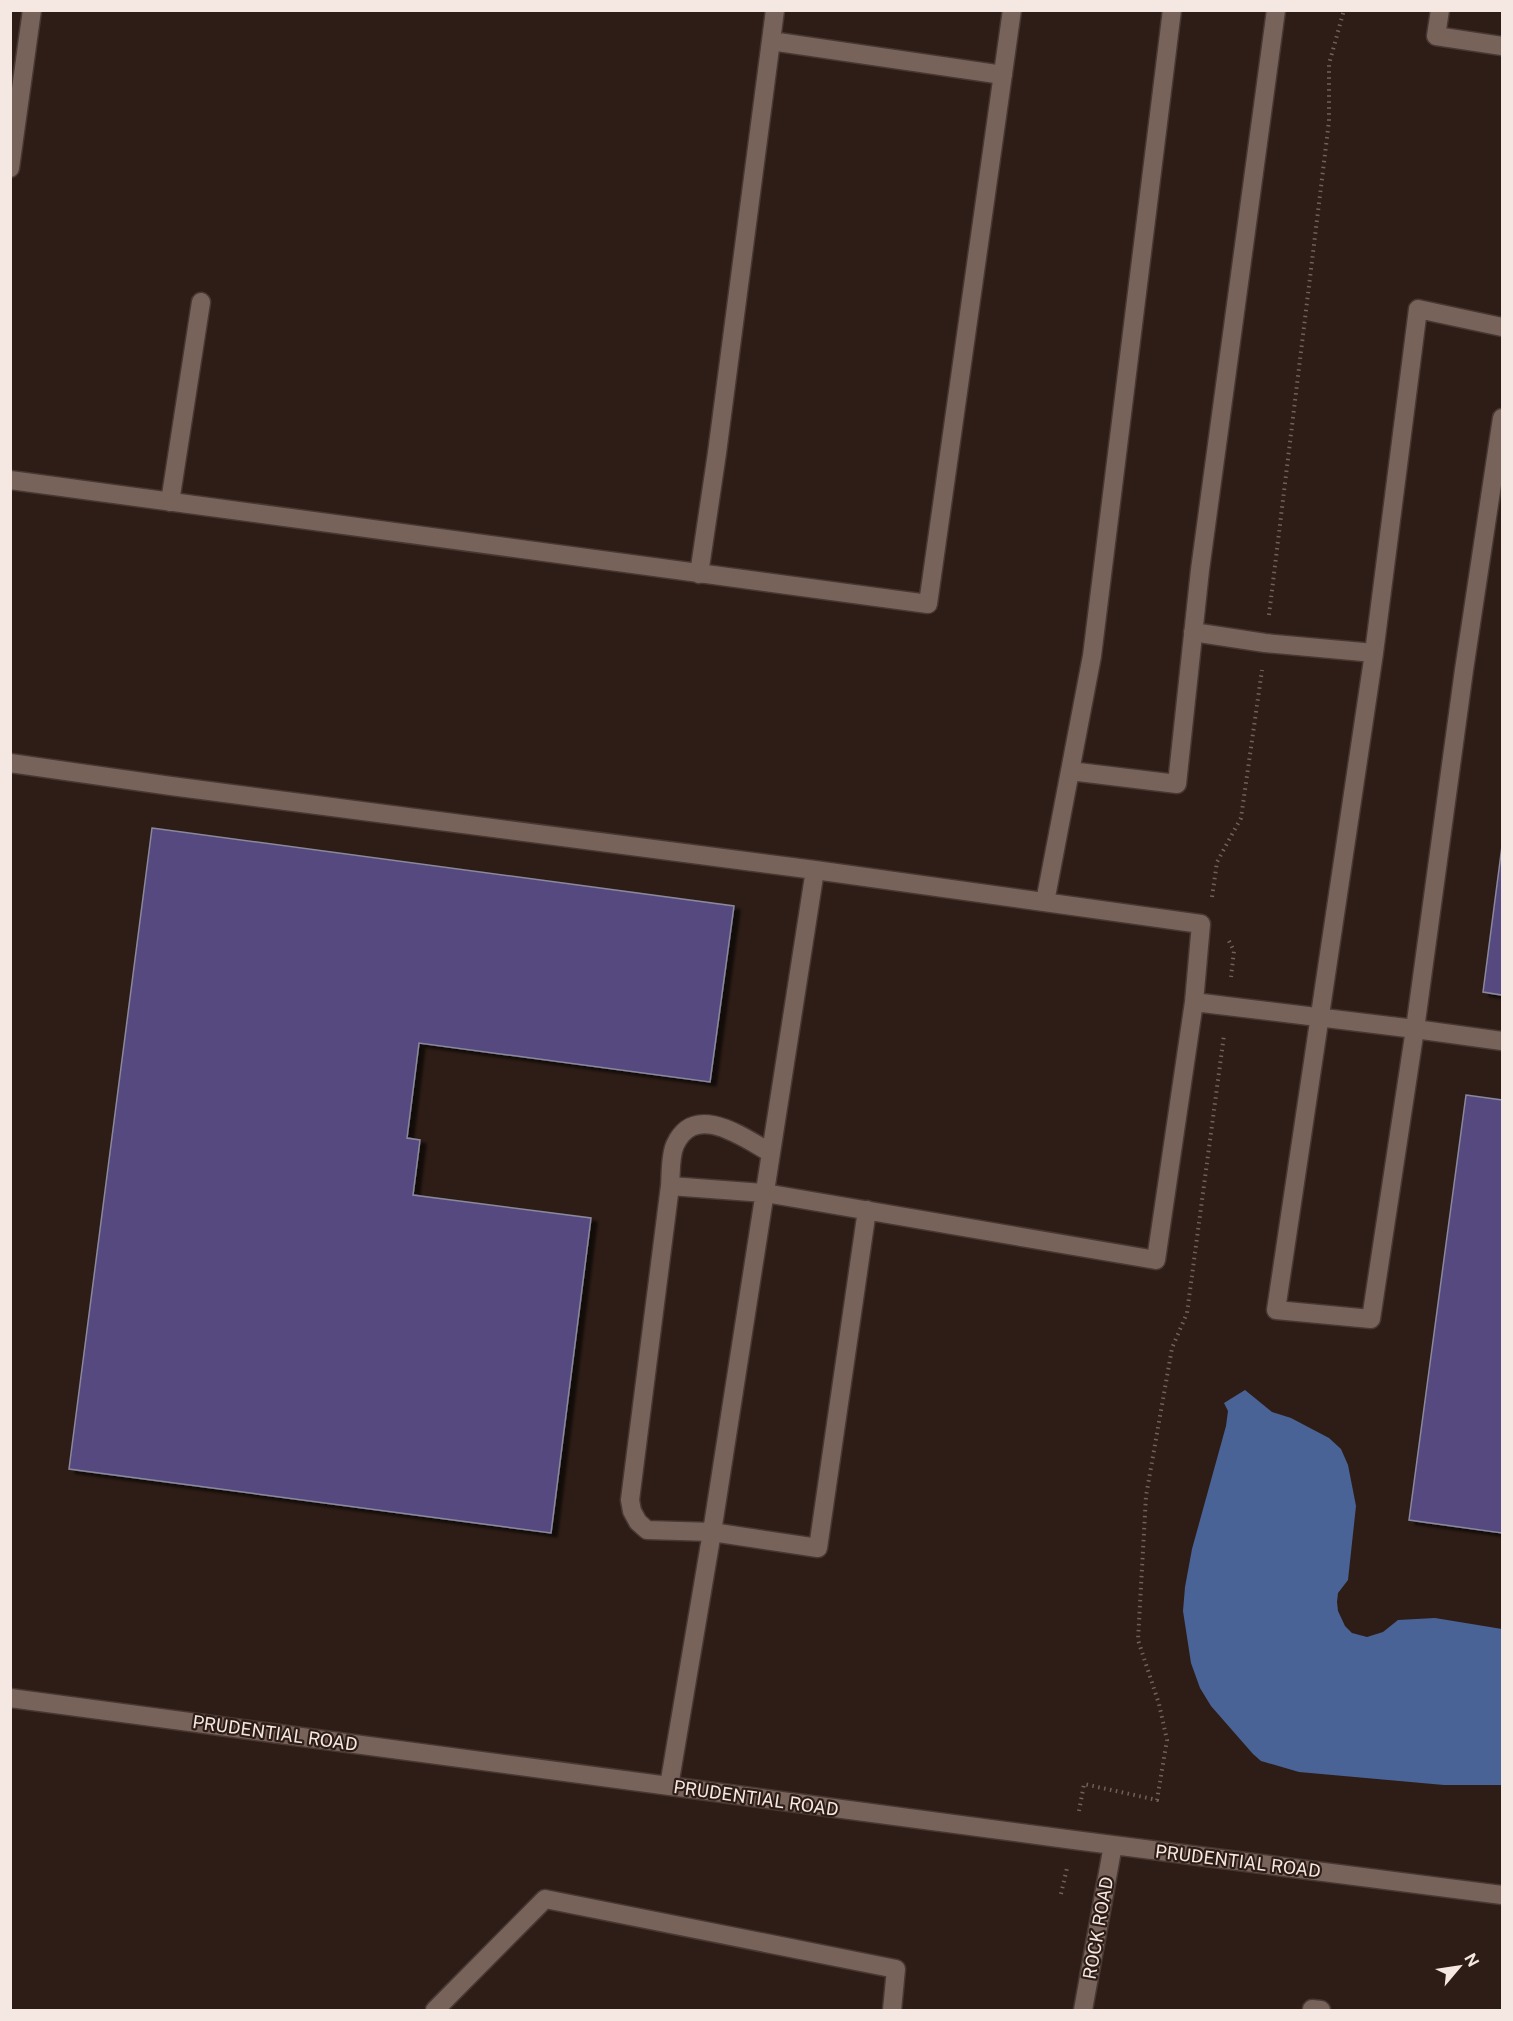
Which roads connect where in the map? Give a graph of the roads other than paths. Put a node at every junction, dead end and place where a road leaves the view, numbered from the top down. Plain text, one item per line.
1 (775, 10) edge
2 (1012, 10) edge
3 (1172, 10) edge
4 (1276, 10) edge
5 (1440, 10) edge
6 (27, 11) edge
7 (771, 41) junction
8 (1503, 46) edge
9 (1003, 75) junction
10 (10, 168) edge
11 (201, 302) dead end
12 (1503, 327) edge
13 (1503, 418) edge
14 (10, 480) edge
15 (170, 501) junction
16 (699, 574) junction
17 (1193, 632) junction
18 (1374, 653) junction
19 (10, 763) edge
20 (1070, 771) junction
21 (815, 870) junction
22 (1044, 902) junction
23 (1194, 1002) junction
24 (1319, 1017) junction
25 (1415, 1029) junction
26 (1503, 1041) edge
27 (771, 1153) junction
28 (670, 1186) junction
29 (765, 1192) junction
30 (867, 1210) junction
31 (712, 1532) junction
32 (10, 1698) edge
33 (669, 1786) junction
34 (1113, 1845) junction
35 (1503, 1895) edge
36 (435, 2010) edge
37 (892, 2010) edge
38 (1083, 2010) edge

1 - 7 street
2 - 9 street
3 - 20 street
4 - 17 street
5 - 8 street
6 - 10 street
7 - 9 street
7 - 16 street
9 - 16 street
11 - 15 street
12 - 18 street
13 - 25 street
14 - 15 street
15 - 16 street
17 - 18 street
17 - 20 street
18 - 24 street
19 - 21 street
20 - 22 street
21 - 22 street
21 - 27 street
22 - 23 street
23 - 24 street
23 - 30 street
24 - 25 street
24 - 25 street
25 - 26 street
27 - 28 street
27 - 29 street
28 - 29 street
28 - 31 street
29 - 30 street
29 - 31 street
30 - 31 street
31 - 33 street
32 - 33 street, PRUDENTIAL ROAD
33 - 34 street, PRUDENTIAL ROAD
34 - 35 street, PRUDENTIAL ROAD
34 - 38 street, ROCK ROAD
36 - 37 street

